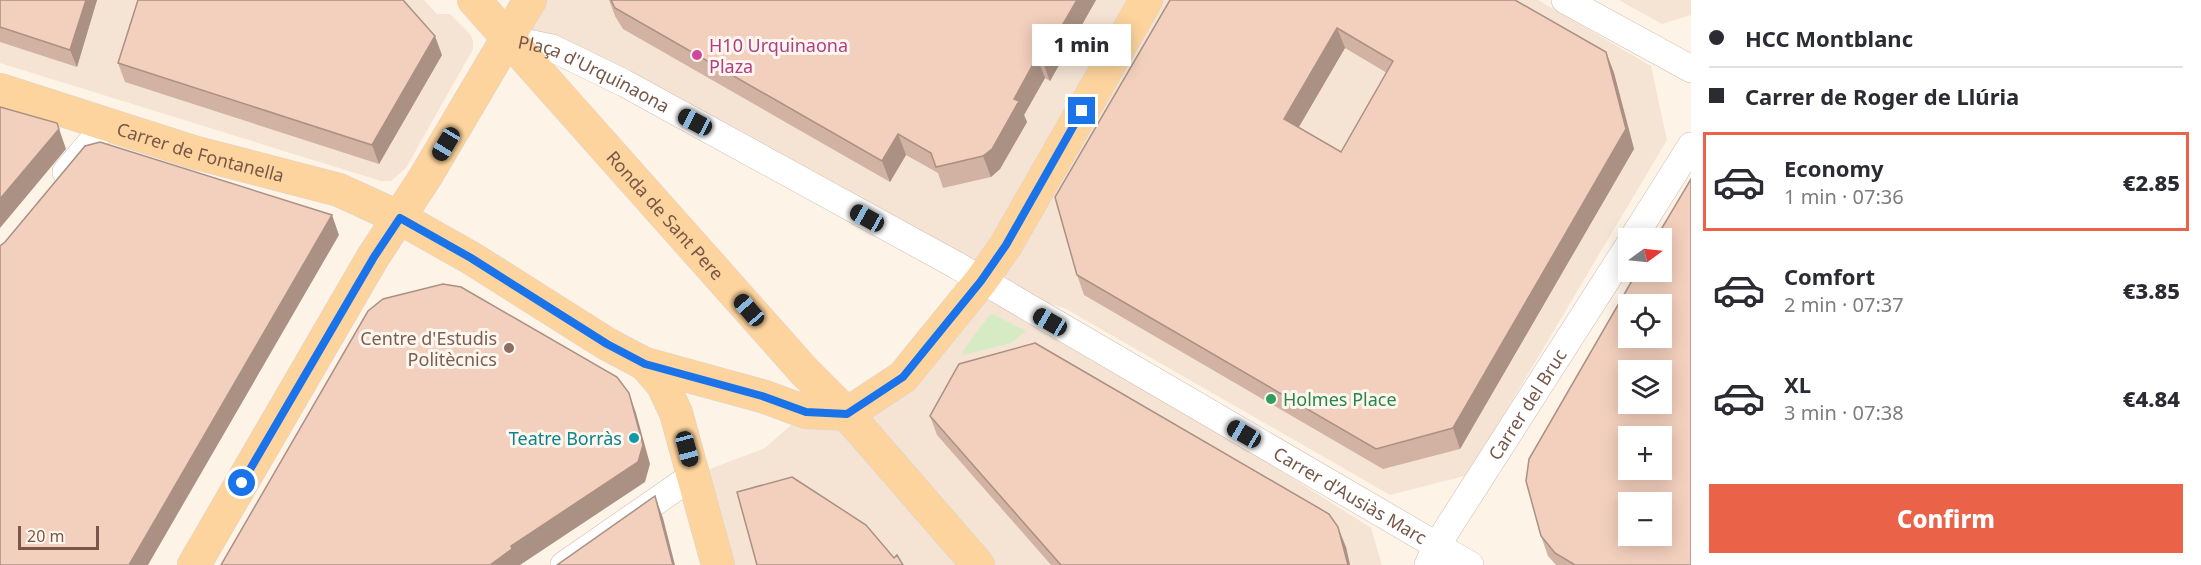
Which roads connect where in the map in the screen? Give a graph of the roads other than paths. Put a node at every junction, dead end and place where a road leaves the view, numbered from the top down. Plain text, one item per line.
1 (474, 0) edge
2 (530, 0) edge
3 (1146, 0) edge
4 (1565, 0) edge
5 (508, 39) junction
6 (1691, 69) edge
7 (0, 90) edge
8 (106, 125) junction
9 (1691, 146) edge
10 (53, 188) edge
11 (400, 218) junction
12 (1639, 228) edge
13 (1618, 262) edge
14 (981, 281) junction
15 (645, 364) junction
16 (847, 414) junction
17 (694, 476) junction
18 (1433, 555) edge
19 (194, 565) edge
20 (564, 565) edge
21 (717, 565) edge
22 (978, 565) edge
23 (1470, 565) edge

1 - 5 main road, Ronda de Sant Pere
2 - 5 main road
3 - 14 main road
4 - 6 street
5 - 11 main road, Plaça d'Urquinaona
5 - 14 street, Plaça d'Urquinaona
5 - 16 main road, Ronda de Sant Pere
7 - 8 main road, Carrer de Fontanella
8 - 10 street
8 - 11 main road, Carrer de Fontanella
9 - 12 street
11 - 15 main road
11 - 19 main road, Plaça d'Urquinaona
13 - 18 street, Carrer del Bruc
14 - 16 main road
14 - 18 street, Carrer d'Ausiàs Marc
15 - 16 main road
15 - 17 main road
16 - 22 main road, Ronda de Sant Pere
17 - 20 street
17 - 21 main road
18 - 23 street, Carrer d'Ausiàs Marc

